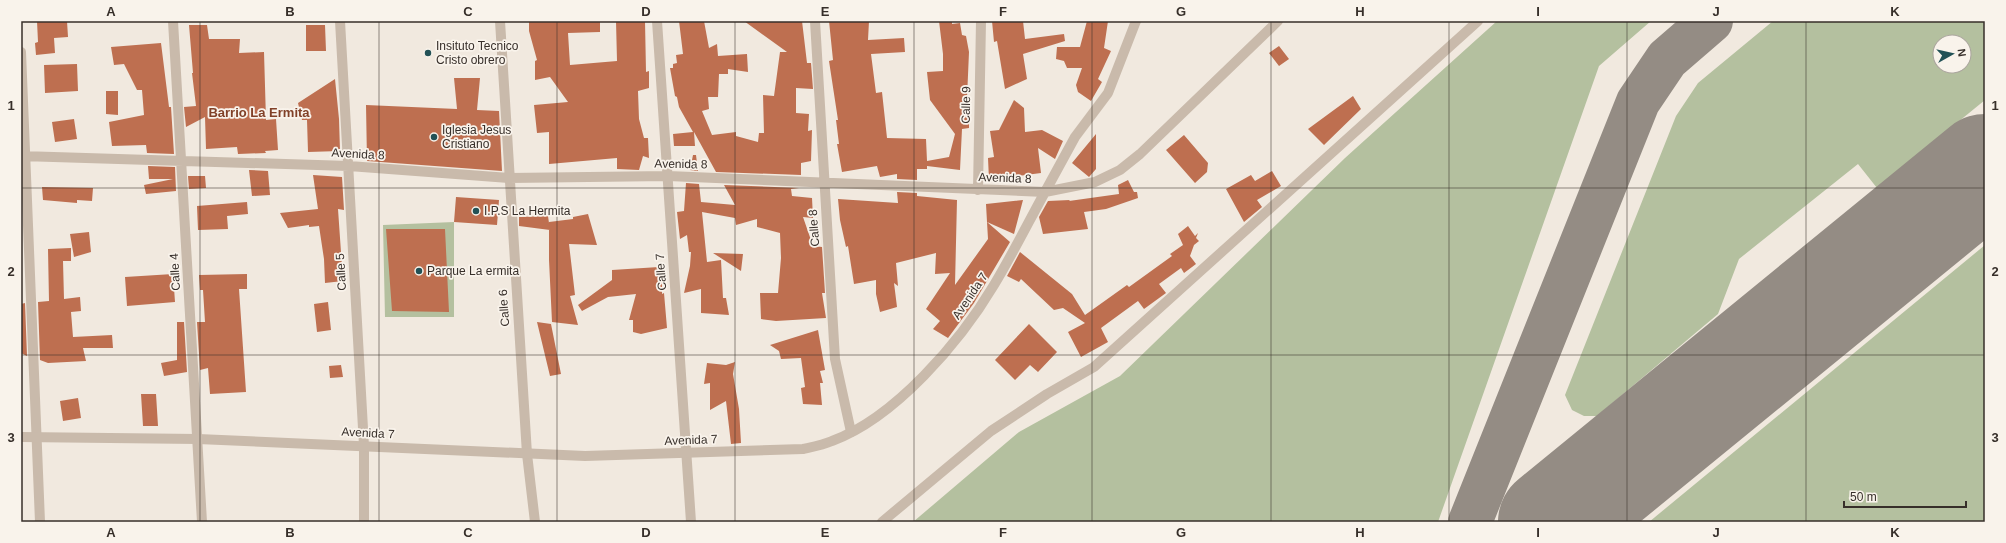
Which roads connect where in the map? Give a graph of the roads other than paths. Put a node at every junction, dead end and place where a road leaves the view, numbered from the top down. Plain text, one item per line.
1 (173, 21) edge
2 (340, 21) edge
3 (500, 21) edge
4 (657, 21) edge
5 (815, 21) edge
6 (981, 21) edge
7 (1136, 21) edge
8 (1278, 21) edge
9 (1478, 21) edge
10 (21, 52) edge
11 (23, 156) edge
12 (181, 161) junction
13 (348, 166) junction
14 (668, 176) junction
15 (509, 178) junction
16 (824, 181) junction
17 (978, 190) junction
18 (1045, 192) junction
19 (851, 432) junction
20 (21, 437) edge
21 (36, 438) junction
22 (198, 439) junction
23 (364, 446) junction
24 (687, 453) junction
25 (527, 454) junction
26 (40, 522) edge
27 (202, 522) edge
28 (364, 522) edge
29 (535, 522) edge
30 (691, 522) edge
31 (882, 522) edge

1 - 12 street, Calle 4
2 - 13 street, Calle 5
3 - 15 street, Calle 6
4 - 14 street, Calle 7
5 - 16 street, Calle 8
6 - 17 street, Calle 9
7 - 18 street, Avenida 7
8 - 18 street, Avenida 8
9 - 31 street
10 - 11 street
11 - 12 street, Avenida 8
11 - 21 street
12 - 13 street, Avenida 8
12 - 22 street, Calle 4
13 - 15 street, Avenida 8
13 - 23 street, Calle 5
14 - 15 street, Avenida 8
14 - 16 street, Avenida 8
14 - 24 street, Calle 7
15 - 25 street, Calle 6
16 - 17 street, Avenida 8
16 - 19 street, Calle 8
17 - 18 street, Avenida 8
18 - 19 street, Avenida 7
19 - 24 street, Avenida 7
20 - 21 street, Avenida 7
21 - 22 street, Avenida 7
21 - 26 street
22 - 23 street, Avenida 7
22 - 27 street, Calle 4
23 - 25 street, Avenida 7
23 - 28 street, Calle 5
24 - 25 street, Avenida 7
24 - 30 street, Calle 7
25 - 29 street, Calle 6

